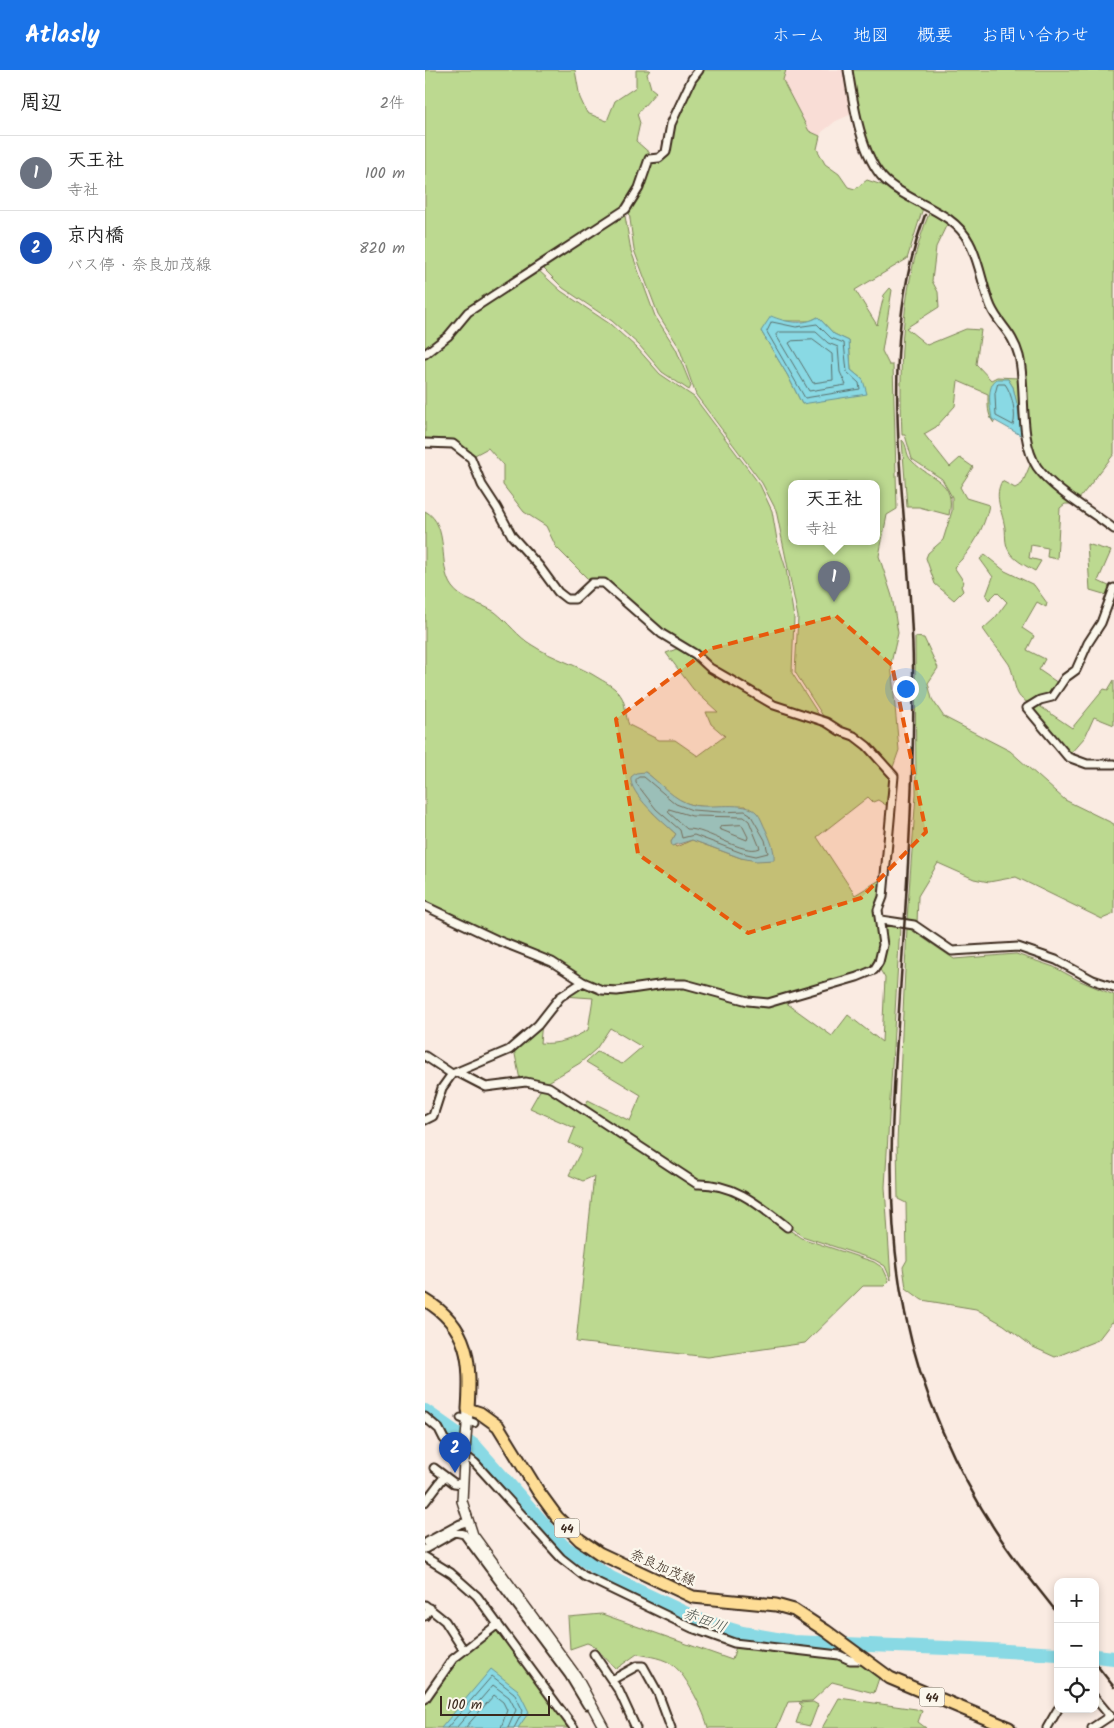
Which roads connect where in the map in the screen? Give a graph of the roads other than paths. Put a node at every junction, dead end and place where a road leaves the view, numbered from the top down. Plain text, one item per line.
1 (699, 70) edge
2 (848, 70) edge
3 (425, 354) edge
4 (425, 443) edge
5 (1114, 529) edge
6 (1114, 588) edge
7 (1114, 764) edge
8 (425, 906) edge
9 (881, 920) junction
10 (583, 982) junction
11 (1114, 987) edge
12 (425, 1056) edge
13 (454, 1073) junction
14 (425, 1120) edge
15 (787, 1227) dead end
16 (425, 1300) edge
17 (425, 1417) edge
18 (467, 1419) junction
19 (434, 1468) dead end
20 (444, 1477) junction
21 (462, 1484) junction
22 (425, 1502) edge
23 (467, 1522) junction
24 (425, 1544) edge
25 (425, 1549) edge
26 (425, 1557) edge
27 (428, 1606) edge
28 (425, 1616) edge
29 (498, 1624) junction
30 (463, 1649) junction
31 (594, 1654) dead end
32 (862, 1659) junction
33 (612, 1680) junction
34 (425, 1699) edge
35 (1099, 1703) edge
36 (1056, 1713) edge
37 (574, 1728) edge
38 (599, 1728) edge
39 (604, 1728) edge
40 (635, 1728) edge
41 (671, 1728) edge
42 (1009, 1728) edge
43 (1047, 1728) edge
44 (1091, 1728) edge

1 - 3 street
2 - 5 street
4 - 9 street
6 - 7 street
8 - 10 street
9 - 10 street
9 - 11 street
10 - 13 street
12 - 13 street
13 - 14 street
13 - 15 street
16 - 18 main road
17 - 32 street
18 - 21 street, bridge
18 - 32 main road, 奈良加茂線 / 44
19 - 20 street
20 - 21 street
20 - 22 street
21 - 23 street
23 - 24 street
23 - 39 street
25 - 38 street
26 - 29 street
27 - 28 street
27 - 30 street
29 - 30 street
29 - 37 street
30 - 34 street
31 - 33 street
32 - 42 main road, 奈良加茂線 / 44
33 - 40 street
33 - 41 street
35 - 44 street
36 - 43 street

